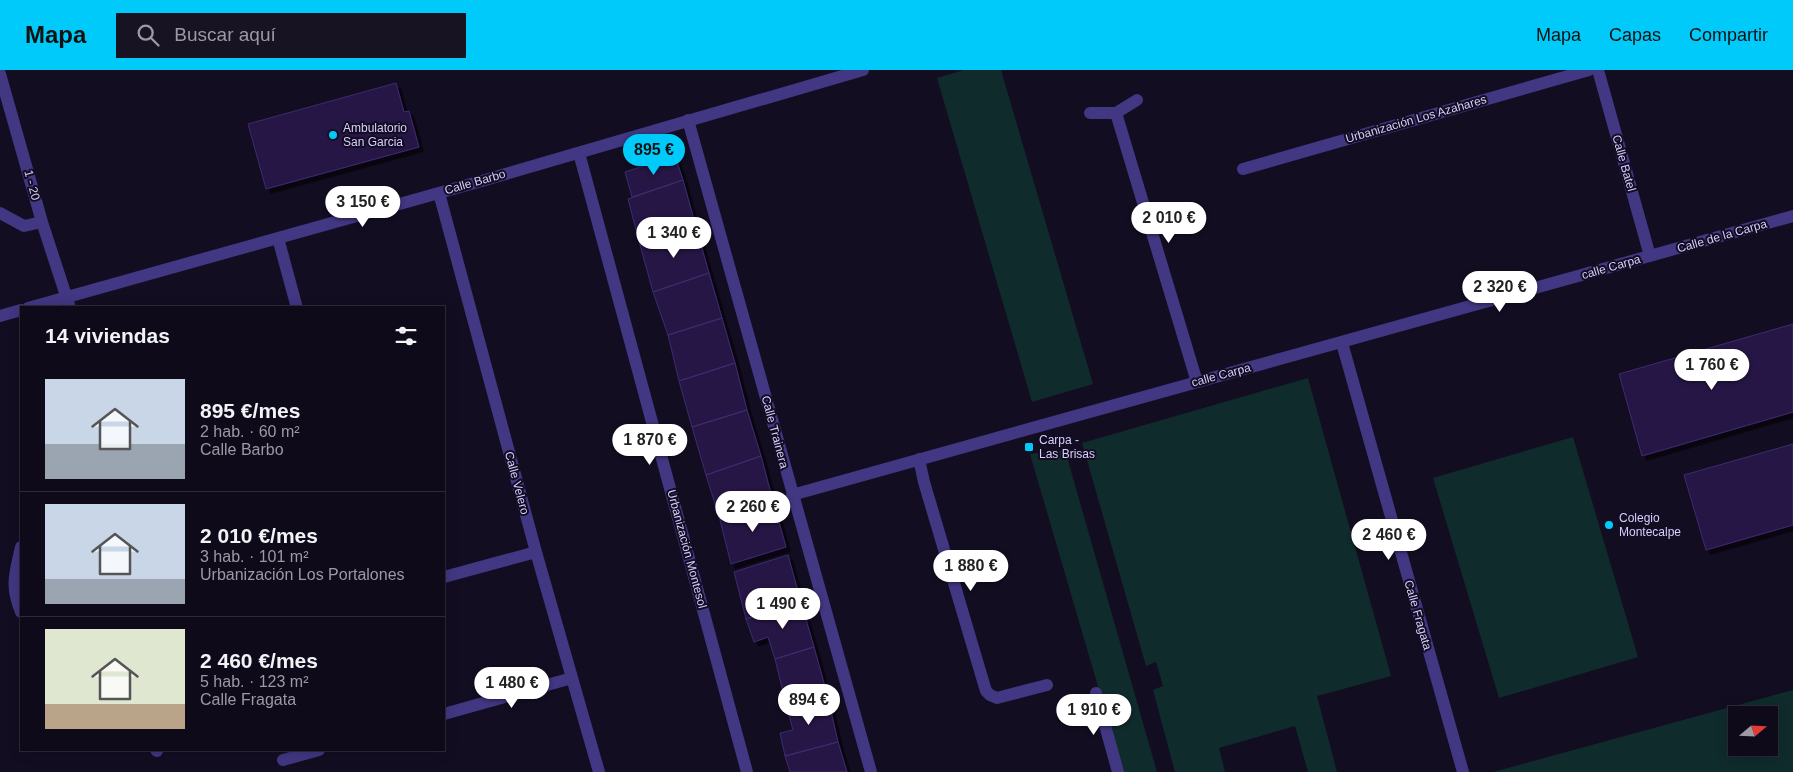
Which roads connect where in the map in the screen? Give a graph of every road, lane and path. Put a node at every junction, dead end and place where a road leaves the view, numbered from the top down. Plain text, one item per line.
1 (863, 70) edge
2 (1590, 70) edge
3 (1598, 70) edge
4 (0, 74) edge
5 (1137, 100) dead end
6 (1090, 113) dead end
7 (1116, 113) junction
8 (688, 120) junction
9 (579, 153) junction
10 (1242, 169) dead end
11 (439, 193) junction
12 (0, 213) edge
13 (1793, 216) edge
14 (42, 222) junction
15 (278, 238) junction
16 (1650, 256) junction
17 (68, 302) edge
18 (41, 306) edge
19 (296, 306) edge
20 (20, 310) edge
21 (0, 316) edge
22 (1342, 343) junction
23 (1197, 382) junction
24 (919, 459) junction
25 (792, 495) junction
26 (20, 552) edge
27 (536, 552) junction
28 (445, 577) edge
29 (20, 609) edge
30 (572, 678) junction
31 (1046, 685) dead end
32 (1096, 693) dead end
33 (445, 714) edge
34 (315, 751) edge
35 (283, 760) dead end
36 (599, 772) edge
37 (748, 772) edge
38 (871, 772) edge
39 (1118, 772) edge
40 (1463, 772) edge

1 - 8 street, Calle Barbo
2 - 10 street, Urbanización Los Azahares
3 - 16 street, Calle Batel
4 - 14 street, 1 - 20
5 - 7 street
6 - 7 street
7 - 23 street
8 - 9 street, Calle Barbo
8 - 25 street, Calle Trainera
9 - 11 street, Calle Barbo
9 - 37 street, Urbanización Montesol
11 - 15 street, Calle Barbo
11 - 27 street, Calle Velero
12 - 14 street
13 - 16 street, Calle de la Carpa
14 - 17 street, 1 - 20
15 - 17 street, Calle Barbo
15 - 19 street
16 - 22 street, calle Carpa
17 - 18 street, Calle Barbo
20 - 21 street
22 - 23 street, calle Carpa
22 - 40 street, Calle Fragata
23 - 24 street, calle Carpa
24 - 25 street, calle Carpa
24 - 31 street
25 - 38 street, Calle Trainera
26 - 29 street
27 - 28 street
27 - 30 street, Calle Velero
30 - 33 street
30 - 36 street, Calle Velero
32 - 39 street
34 - 35 street

